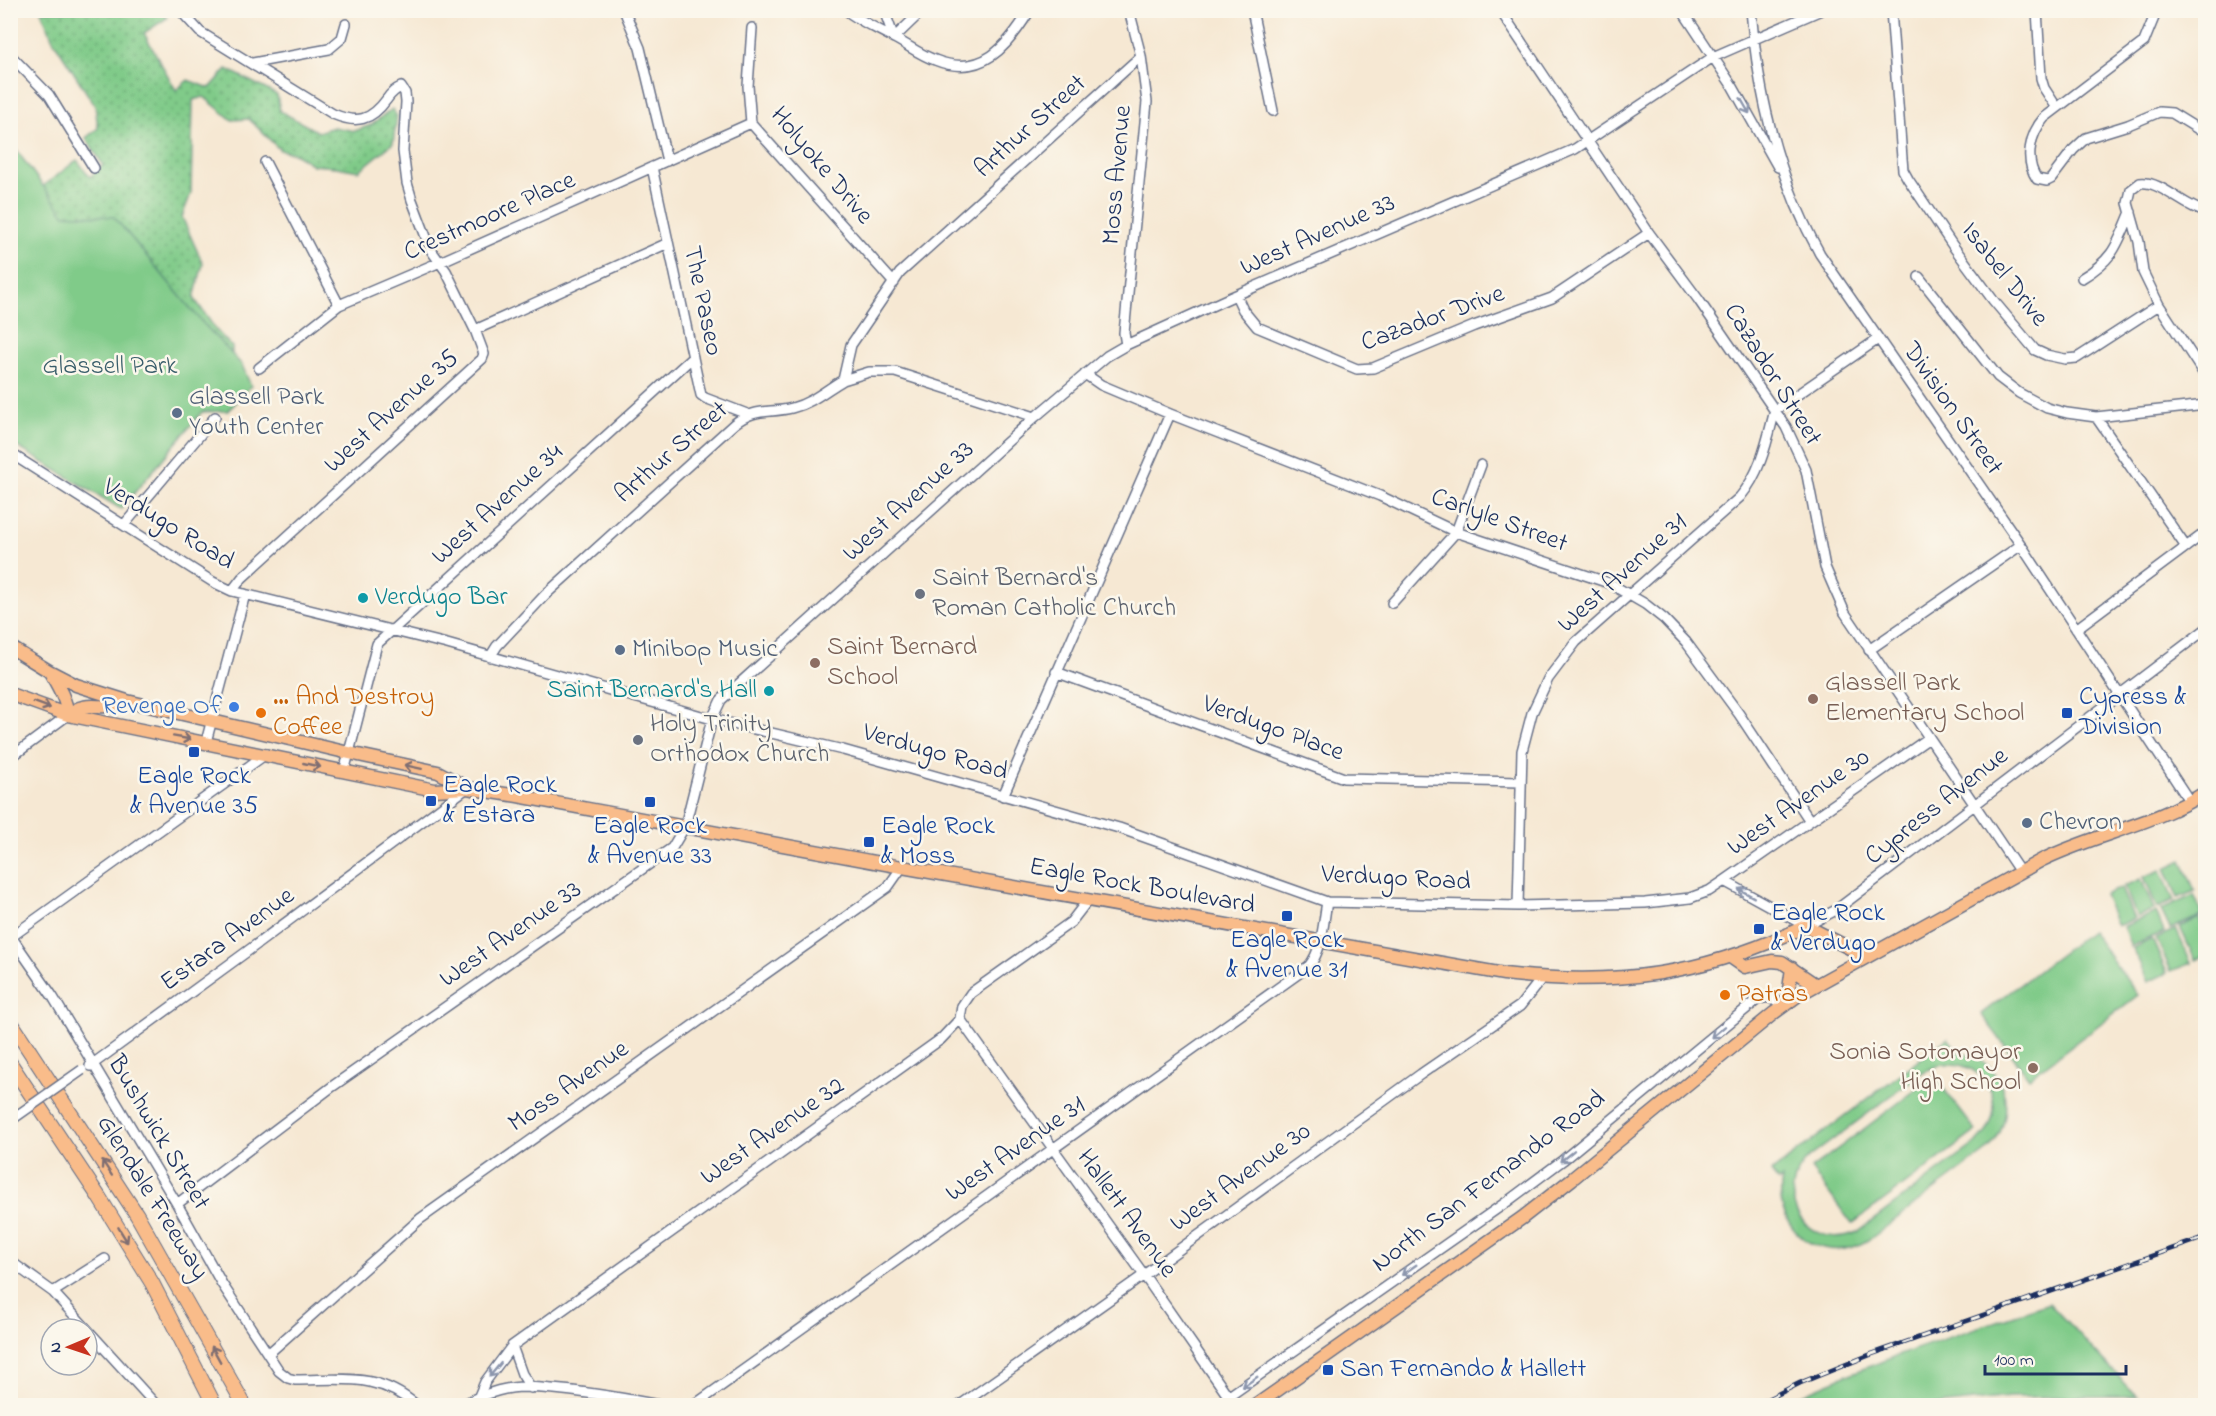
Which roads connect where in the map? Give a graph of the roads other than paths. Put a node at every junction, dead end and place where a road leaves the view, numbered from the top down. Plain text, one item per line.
1 (180, 10) edge
2 (624, 10) edge
3 (846, 10) edge
4 (884, 10) edge
5 (923, 10) edge
6 (1030, 10) edge
7 (1129, 10) edge
8 (1252, 10) edge
9 (1500, 10) edge
10 (1682, 10) edge
11 (1751, 10) edge
12 (1821, 10) edge
13 (1891, 10) edge
14 (2037, 10) edge
15 (2157, 10) edge
16 (346, 24) dead end
17 (752, 28) dead end
18 (894, 38) junction
19 (1753, 39) junction
20 (10, 55) edge
21 (1141, 56) junction
22 (1713, 57) junction
23 (253, 63) junction
24 (2057, 108) junction
25 (1274, 111) dead end
26 (751, 123) junction
27 (2205, 134) edge
28 (1588, 142) junction
29 (667, 161) junction
30 (265, 162) dead end
31 (652, 167) junction
32 (94, 168) dead end
33 (1786, 182) junction
34 (2131, 212) junction
35 (2205, 212) edge
36 (1649, 233) junction
37 (668, 243) junction
38 (440, 262) junction
39 (1919, 277) dead end
40 (2082, 278) dead end
41 (894, 283) junction
42 (1236, 295) junction
43 (339, 305) junction
44 (2159, 305) junction
45 (475, 330) junction
46 (1878, 339) junction
47 (1126, 345) junction
48 (693, 357) junction
49 (259, 369) dead end
50 (1085, 374) junction
51 (2205, 377) edge
52 (843, 380) junction
53 (2205, 405) edge
54 (1775, 410) junction
55 (747, 414) junction
56 (1170, 414) junction
57 (215, 417) dead end
58 (1035, 417) junction
59 (2096, 417) junction
60 (10, 453) edge
61 (1481, 465) dead end
62 (124, 525) junction
63 (1456, 532) junction
64 (2205, 532) edge
65 (2021, 545) junction
66 (2186, 547) junction
67 (232, 591) junction
68 (245, 594) junction
69 (1631, 595) junction
70 (1392, 603) dead end
71 (2076, 629) junction
72 (2205, 629) edge
73 (391, 632) junction
74 (10, 646) edge
75 (1869, 650) junction
76 (490, 657) junction
77 (49, 671) junction
78 (1056, 672) junction
79 (2120, 693) junction
80 (10, 694) edge
81 (127, 701) junction
82 (68, 715) junction
83 (712, 719) junction
84 (211, 722) junction
85 (1929, 738) junction
86 (206, 742) junction
87 (349, 753) junction
88 (266, 754) junction
89 (10, 758) edge
90 (344, 772) junction
91 (1520, 782) junction
92 (467, 788) junction
93 (2205, 792) edge
94 (1003, 796) junction
95 (2190, 802) junction
96 (1974, 804) junction
97 (1810, 821) junction
98 (685, 826) junction
99 (902, 867) junction
100 (2020, 873) junction
101 (1724, 881) junction
102 (1088, 900) junction
103 (1327, 902) junction
104 (1518, 906) junction
105 (1806, 926) junction
106 (11, 936) edge
107 (1320, 942) junction
108 (1867, 957) junction
109 (1732, 958) junction
110 (1792, 968) junction
111 (1542, 978) junction
112 (1816, 985) junction
113 (1785, 1005) junction
114 (960, 1019) junction
115 (10, 1021) edge
116 (10, 1063) edge
117 (93, 1064) junction
118 (11, 1121) edge
119 (1053, 1149) junction
120 (177, 1204) junction
121 (105, 1259) dead end
122 (10, 1261) edge
123 (1144, 1275) junction
124 (52, 1292) junction
125 (512, 1346) junction
126 (268, 1354) junction
127 (531, 1388) junction
128 (479, 1396) junction
129 (1229, 1396) junction
130 (157, 1406) edge
131 (215, 1406) edge
132 (245, 1406) edge
133 (417, 1406) edge
134 (461, 1406) edge
135 (664, 1406) edge
136 (693, 1406) edge
137 (959, 1406) edge
138 (1215, 1406) edge
139 (1235, 1406) edge
140 (1255, 1406) edge

1 - 23 street
2 - 29 street
3 - 18 street
4 - 18 street
5 - 18 street
6 - 18 street
7 - 21 street, Moss Avenue
8 - 25 street
9 - 28 street, Cazador Street
10 - 22 street
11 - 19 street, Division Street
12 - 19 street, West Avenue 33
13 - 44 street, Isabel Drive
14 - 24 street
15 - 24 street
16 - 23 street
17 - 26 street, Holyoke Drive
19 - 22 street, West Avenue 33
19 - 33 street, Division Street
20 - 32 street
21 - 41 street, Arthur Street
21 - 47 street, Moss Avenue
22 - 28 street, West Avenue 33
22 -> 33 street
23 - 38 street
24 - 27 street
26 - 29 street, Crestmoore Place
26 - 41 street, Holyoke Drive
28 - 36 street, Cazador Street
28 - 42 street, West Avenue 33
29 - 31 street, Crestmoore Place
30 - 43 street
31 - 37 street, The Paseo
31 - 38 street, Crestmoore Place
33 - 46 street, Division Street
34 - 35 street
34 - 40 street
34 - 44 street
36 - 42 street, Cazador Drive
36 - 54 street, Cazador Street
37 - 45 street, West Avenue 35
37 - 48 street, The Paseo
38 - 43 street, Crestmoore Place
38 - 45 street
39 - 59 street
41 - 52 street, Arthur Street
42 - 47 street, West Avenue 33
43 - 49 street, Crestmoore Place
44 - 51 street
45 - 67 street, West Avenue 35
46 - 54 street
46 - 65 street, Division Street
47 - 50 street, West Avenue 33
48 - 55 street, The Paseo
48 - 73 street, West Avenue 34
50 - 56 street, Carlyle Street
50 - 58 street, West Avenue 33
52 - 55 street, Arthur Street
52 - 58 street
53 - 59 street
54 - 69 street, West Avenue 31
54 - 75 street, Cazador Street
55 - 76 street, Arthur Street
56 - 63 street, Carlyle Street
56 - 78 street
57 - 62 street
58 - 83 street, West Avenue 33
59 - 66 street
60 - 62 street, Verdugo Road
61 - 63 street
62 - 67 street, Verdugo Road
63 - 69 street, Carlyle Street
63 - 70 street
64 - 66 street
65 - 71 street, Division Street
65 - 75 street
66 - 71 street
67 - 68 street, Verdugo Road
68 - 73 street, Verdugo Road
68 - 84 street
69 - 91 street, West Avenue 31
69 - 97 street, Carlyle Street
71 - 79 street, Division Street
72 - 79 street, Cypress Avenue
73 - 76 street, Verdugo Road
73 - 87 street, West Avenue 34
74 - 77 main road, Eagle Rock Boulevard
75 - 85 street, Cazador Street
76 - 83 street, Verdugo Road
77 - 81 main road, Eagle Rock Boulevard
77 - 82 main road
78 - 91 street, Verdugo Place
78 - 94 street
79 - 95 street, Division Street
79 - 96 street, Cypress Avenue
80 -> 82 main road, Eagle Rock Boulevard
81 - 82 main road
81 - 84 main road, Eagle Rock Boulevard
82 -> 86 main road, Eagle Rock Boulevard
82 - 89 street
83 - 94 street, Verdugo Road
83 - 98 street, West Avenue 33
84 - 86 street
84 - 87 main road, Eagle Rock Boulevard
85 - 96 street, Cazador Street
85 - 97 street, West Avenue 30
86 - 88 main road, Eagle Rock Boulevard
87 - 90 street, West Avenue 34
92 -> 87 main road, Eagle Rock Boulevard
88 -> 90 main road, Eagle Rock Boulevard
88 - 106 street
90 - 92 main road, Eagle Rock Boulevard
91 - 104 street, West Avenue 31
92 - 98 main road, Eagle Rock Boulevard
92 - 117 street, Estara Avenue
93 - 95 main road, North San Fernando Road
94 - 103 street, Verdugo Road
95 - 100 main road, North San Fernando Road
96 - 100 street, Cazador Street
96 - 105 street, Cypress Avenue
97 - 101 street, West Avenue 30
98 - 99 main road, Eagle Rock Boulevard
98 - 120 street, West Avenue 33
99 - 102 main road, Eagle Rock Boulevard
99 - 126 street, Moss Avenue
100 - 108 main road, North San Fernando Road
101 - 104 street, Verdugo Road
105 -> 101 street
102 - 107 main road, Eagle Rock Boulevard
102 - 114 street, West Avenue 32
103 - 104 street, Verdugo Road
103 - 107 street, West Avenue 31
105 - 108 main road
105 - 109 main road, Eagle Rock Boulevard
106 - 117 street, Bushwick Street
107 - 111 main road, Eagle Rock Boulevard
107 - 119 street, West Avenue 31
108 - 112 main road, North San Fernando Road
109 - 110 main road
109 - 111 main road, Eagle Rock Boulevard
110 - 112 main road
110 - 113 main road
111 - 123 street, West Avenue 30
112 - 113 main road, North San Fernando Road
113 -> 129 street, North San Fernando Road
113 - 140 main road, North San Fernando Road
114 - 119 street, Hallett Avenue
114 - 125 street, West Avenue 32
132 -> 115 highway, Glendale Freeway
116 -> 131 highway, Glendale Freeway
117 - 118 street, Estara Avenue, bridge
117 - 120 street, Bushwick Street
119 - 123 street, Hallett Avenue
119 - 136 street, West Avenue 31
120 - 126 street, Bushwick Street
121 - 124 street
122 - 124 street
123 - 129 street, Hallett Avenue
123 - 137 street, West Avenue 30
124 - 130 street
125 - 127 street
125 -> 128 street, West Avenue 32
126 - 133 street, Bushwick Street
127 - 128 street
127 - 135 street
128 - 134 street
129 - 138 street, North San Fernando Road
129 - 139 street, Hallett Avenue

